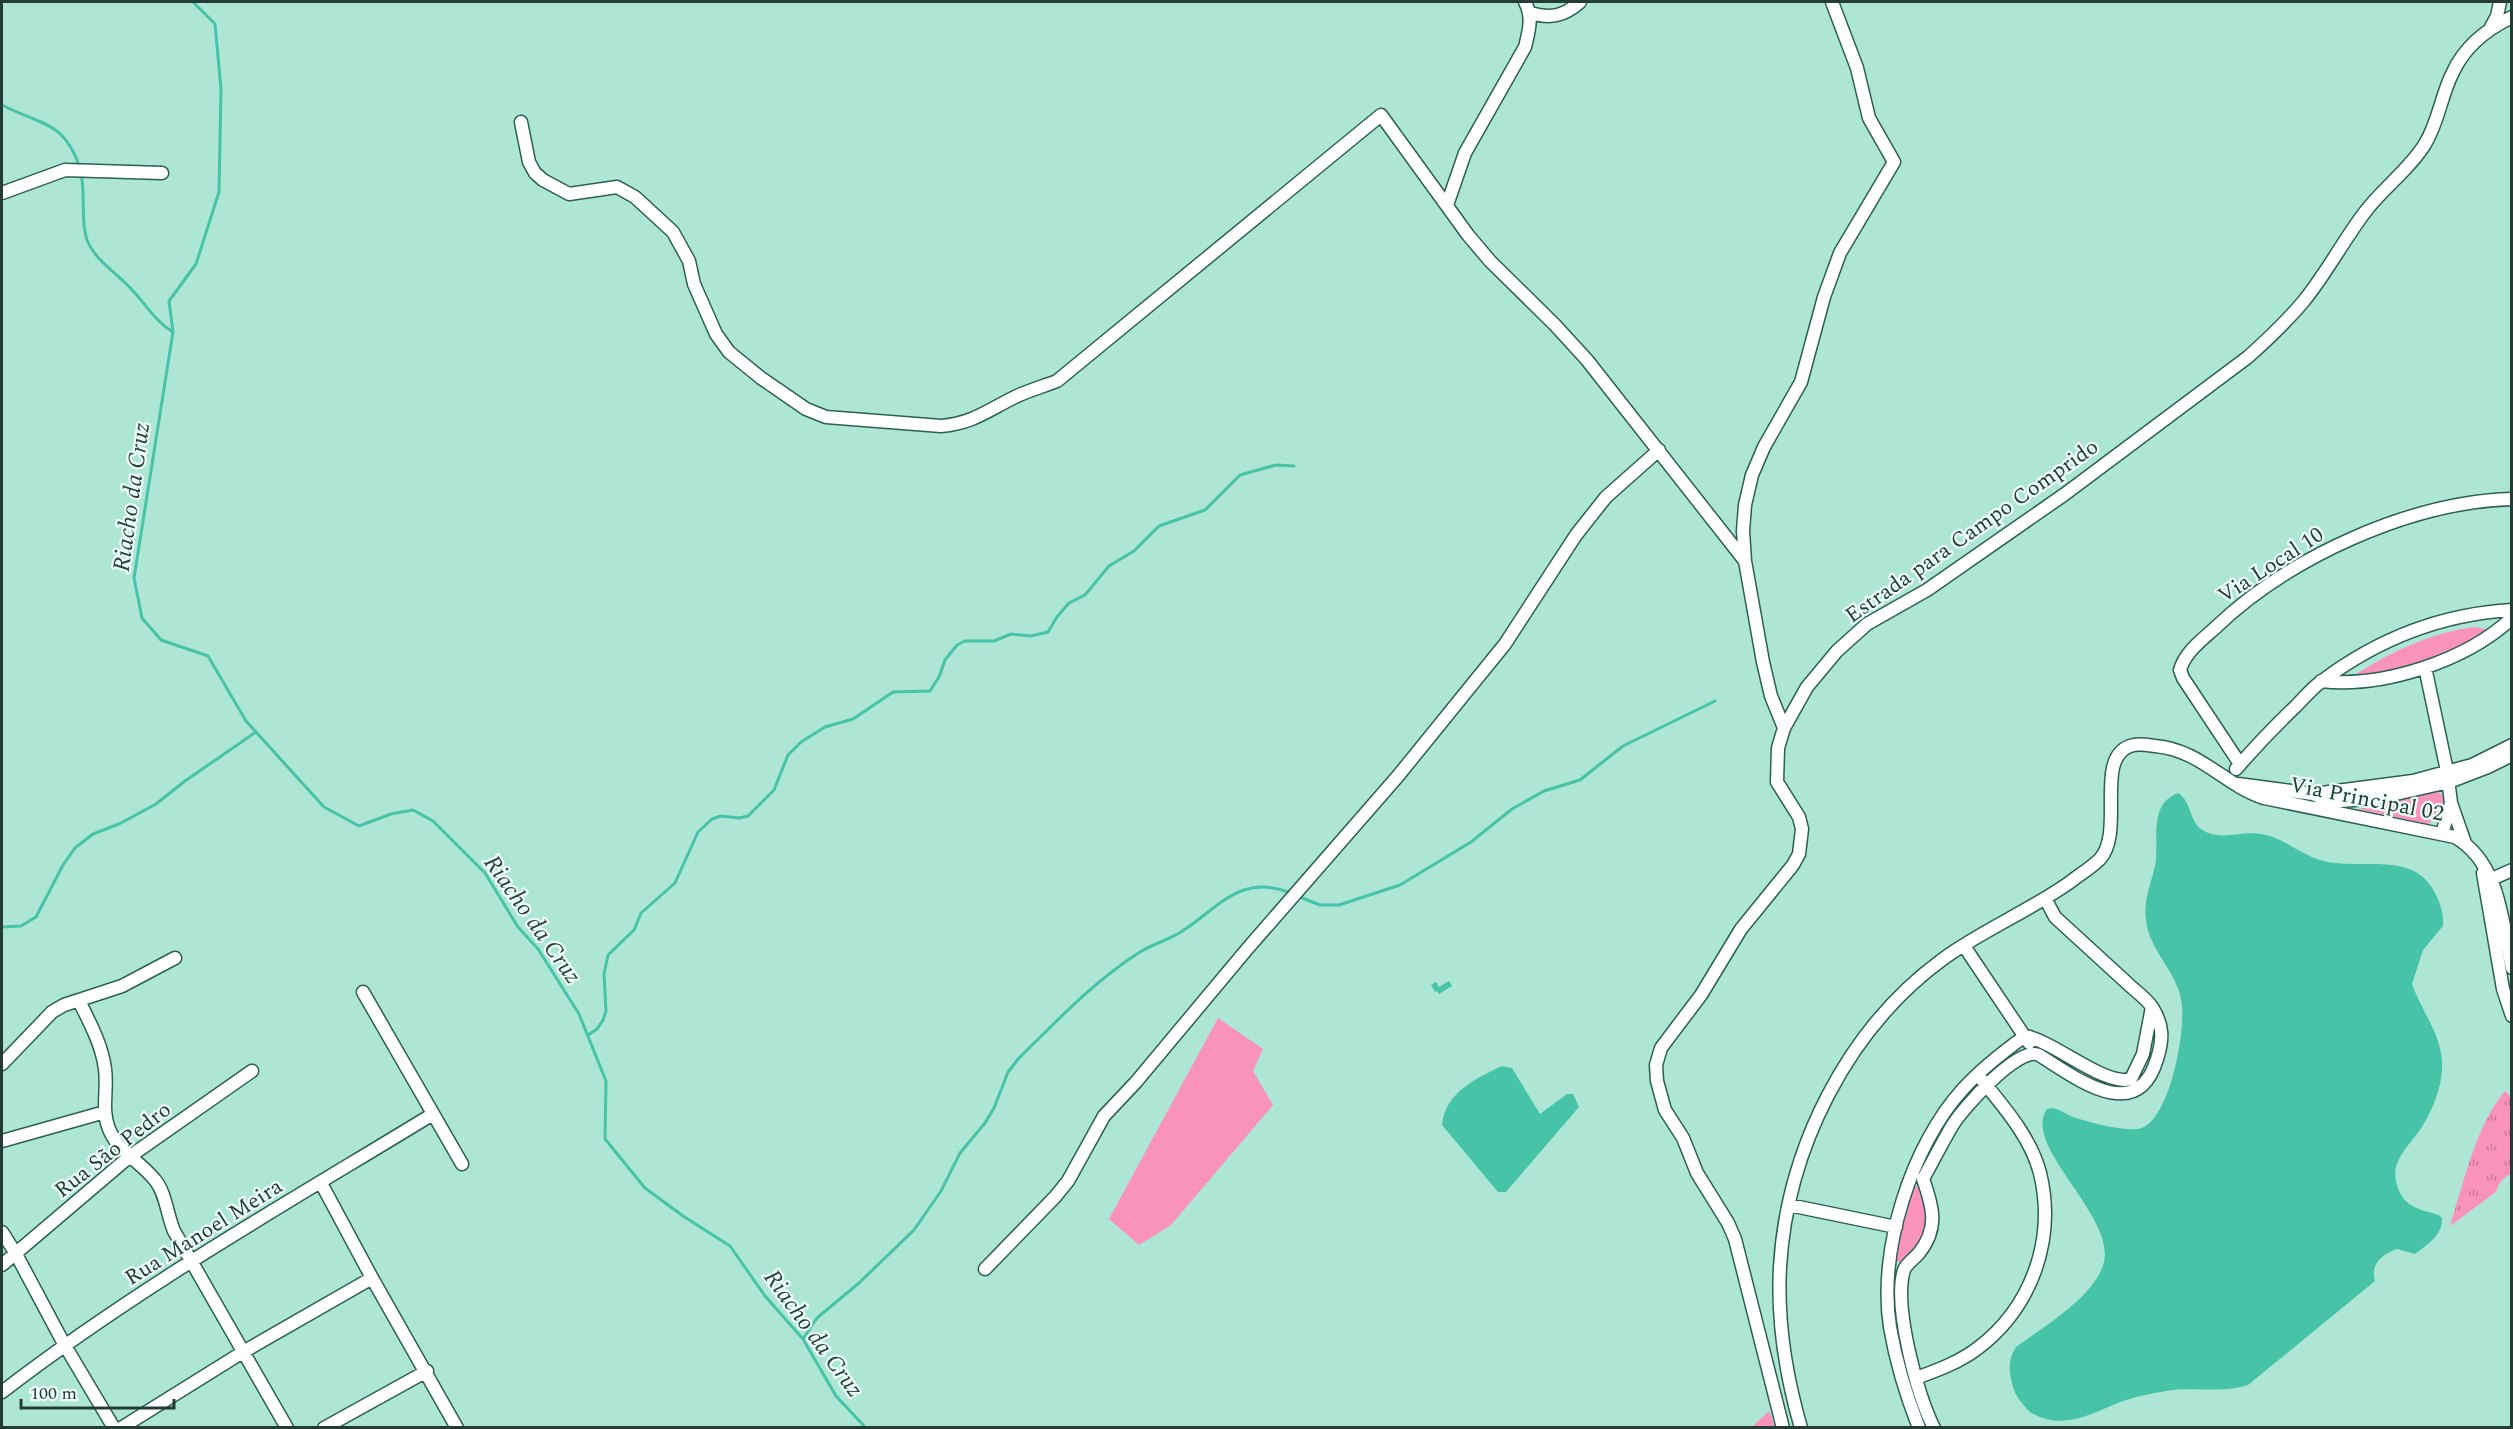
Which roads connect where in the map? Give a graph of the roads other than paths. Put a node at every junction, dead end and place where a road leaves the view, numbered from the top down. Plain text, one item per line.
1 (1580, 2) edge
2 (1832, 2) edge
3 (2500, 2) edge
4 (1528, 7) edge
5 (2511, 17) edge
6 (2491, 27) junction
7 (521, 122) dead end
8 (162, 173) dead end
9 (2, 193) edge
10 (1447, 205) junction
11 (1659, 450) junction
12 (2511, 500) edge
13 (1745, 561) junction
14 (2511, 610) edge
15 (2511, 618) edge
16 (2425, 666) junction
17 (2321, 681) junction
18 (1784, 728) junction
19 (2511, 745) edge
20 (2511, 756) edge
21 (2240, 764) junction
22 (2448, 776) junction
23 (2232, 781) junction
24 (2451, 803) junction
25 (2442, 834) junction
26 (2466, 843) junction
27 (2511, 870) edge
28 (2488, 880) junction
29 (2046, 900) junction
30 (1964, 946) junction
31 (175, 958) dead end
32 (2511, 968) edge
33 (363, 992) dead end
34 (2508, 992) edge
35 (79, 1001) junction
36 (2152, 1006) junction
37 (2511, 1016) edge
38 (2025, 1036) junction
39 (2033, 1052) junction
40 (2, 1064) edge
41 (252, 1071) dead end
42 (1977, 1075) junction
43 (2122, 1080) junction
44 (1987, 1086) junction
45 (2122, 1095) junction
46 (105, 1112) junction
47 (433, 1114) junction
48 (2, 1141) edge
49 (129, 1156) junction
50 (462, 1164) dead end
51 (1918, 1177) junction
52 (321, 1183) junction
53 (1789, 1205) junction
54 (1896, 1227) junction
55 (2, 1232) edge
56 (16, 1254) junction
57 (192, 1262) junction
58 (2, 1265) edge
59 (1889, 1267) junction
60 (1905, 1268) junction
61 (985, 1269) dead end
62 (372, 1278) junction
63 (64, 1344) junction
64 (243, 1353) junction
65 (427, 1371) junction
66 (1916, 1378) junction
67 (2, 1392) edge
68 (1927, 1427) edge
69 (114, 1428) edge
70 (121, 1428) edge
71 (287, 1428) edge
72 (324, 1428) edge
73 (457, 1428) edge
74 (1783, 1428) edge
75 (1801, 1428) edge

1 - 4 street
2 - 13 street
3 - 6 street
4 - 10 street
5 - 6 street, Estrada para Campo Comprido
6 - 18 street, Estrada para Campo Comprido
7 - 10 street
8 - 9 street
10 - 11 street
11 - 13 street
11 - 61 street
12 - 21 street, Via Local 10
13 - 18 street
14 - 17 street
15 - 16 street
16 - 17 street
16 - 22 street
17 - 21 street
18 - 74 street, Estrada para Campo Comprido
19 - 22 street
20 - 22 street
21 - 23 street
22 - 23 street
22 - 24 street
23 - 25 street, Via Principal 02
23 - 29 street, Via Principal 02
24 - 25 street
24 - 26 street
25 - 26 street, Via Principal 02
26 - 28 street, Via Principal 02
27 - 28 street
28 - 32 street, Via Principal 02
28 - 34 street, Via Principal 02
29 - 30 street
29 - 36 street
30 - 38 street
30 - 53 street
31 - 35 street
33 - 47 street
34 - 37 street, Via Principal 02
35 - 40 street
35 - 46 street
36 - 43 street
36 - 45 street
38 - 39 street
38 - 42 street
38 - 43 street
39 - 44 street
39 - 45 street
41 - 49 street, Rua São Pedro
42 - 44 street
42 - 51 street
43 - 45 street
44 - 51 street
44 - 66 street
46 - 48 street
46 - 49 street
47 - 50 street
47 - 52 street, Rua Manoel Meira
49 - 56 street, Rua São Pedro
49 - 57 street
51 - 54 street
51 - 60 street
52 - 57 street, Rua Manoel Meira
52 - 62 street
53 - 54 street
53 - 75 street
54 - 59 street
55 - 56 street
56 - 58 street, Rua São Pedro
56 - 63 street
57 - 63 street, Rua Manoel Meira
57 - 64 street
59 - 60 street
59 - 68 street
60 - 66 street
62 - 64 street
62 - 65 street
63 - 67 street, Rua Manoel Meira
63 - 69 street
64 - 70 street
64 - 71 street
65 - 72 street
65 - 73 street
66 - 68 street

